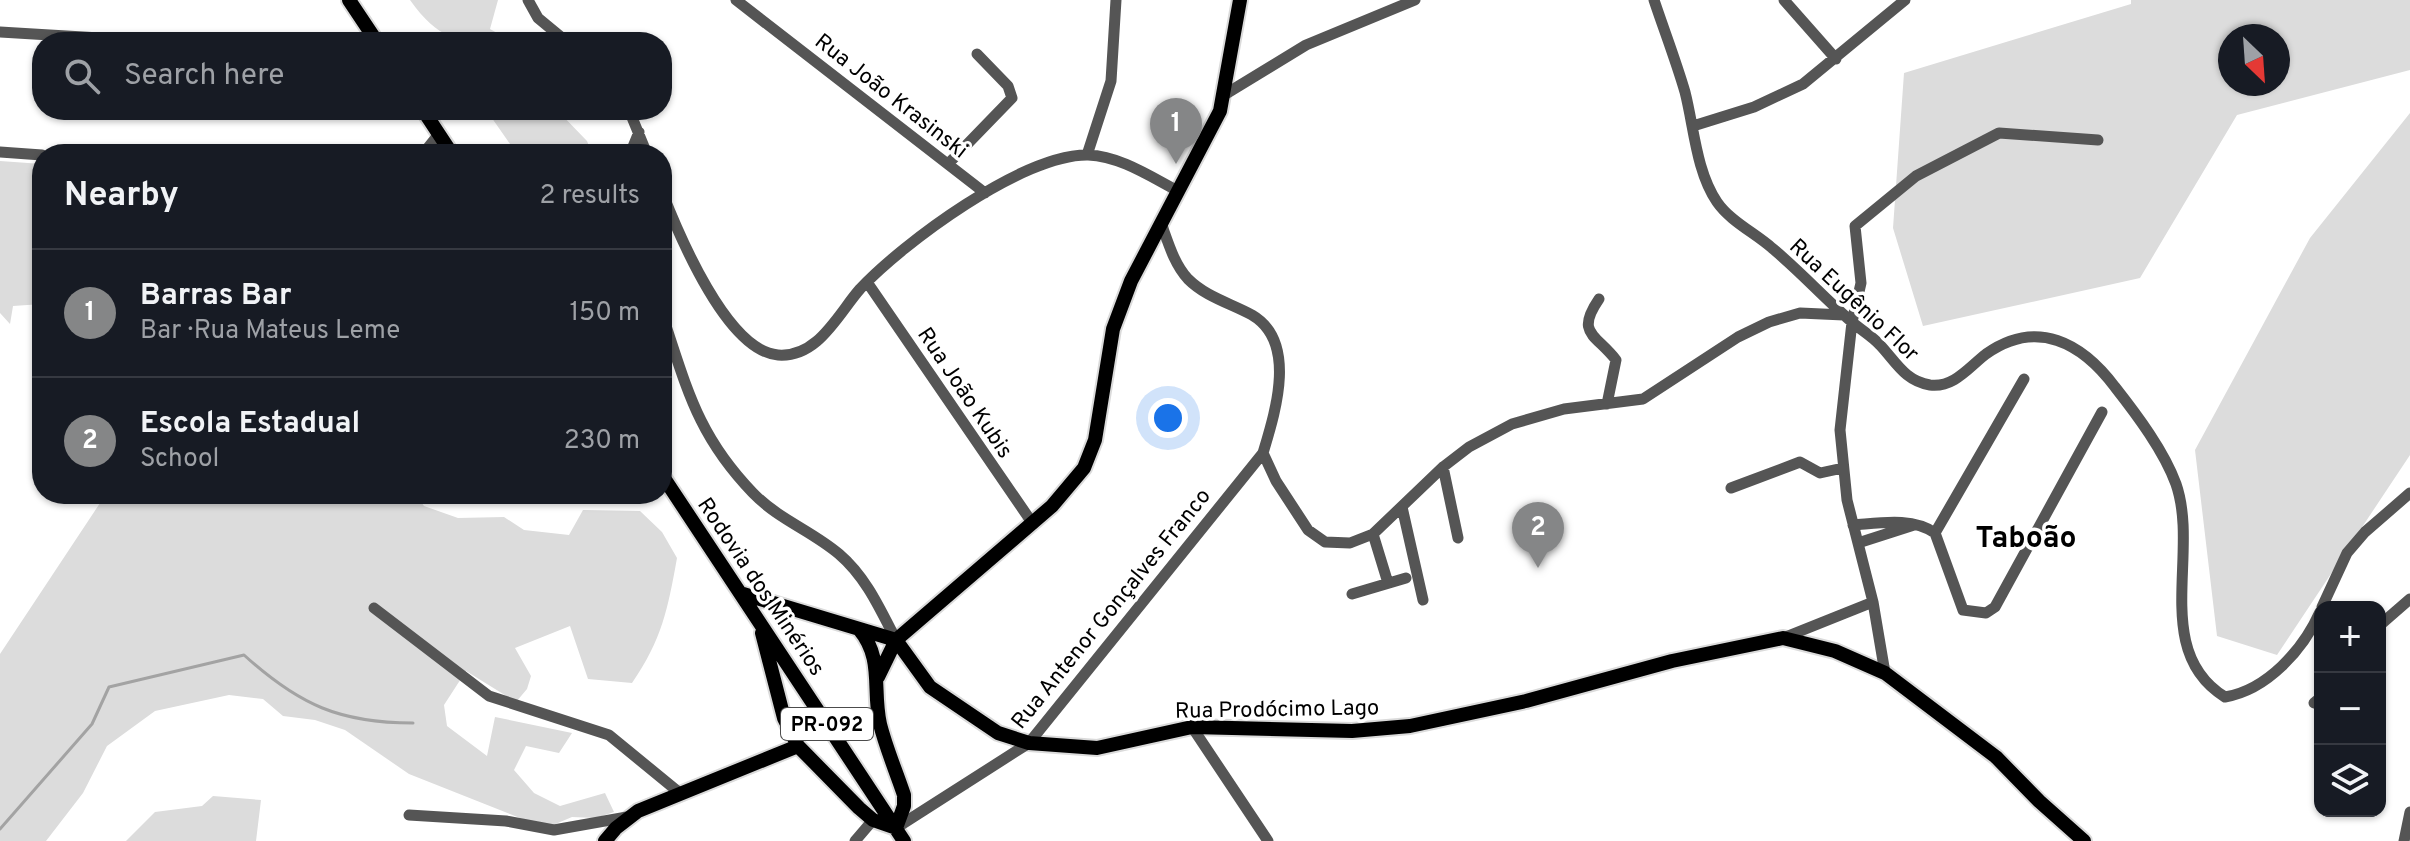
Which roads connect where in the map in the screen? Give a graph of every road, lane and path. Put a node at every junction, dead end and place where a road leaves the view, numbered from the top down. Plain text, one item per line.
1 (349, 0) edge
2 (528, 0) edge
3 (736, 0) edge
4 (1116, 0) edge
5 (1240, 0) edge
6 (1415, 0) edge
7 (1654, 0) edge
8 (1784, 0) edge
9 (1905, 0) edge
10 (0, 32) edge
11 (370, 32) edge
12 (555, 32) edge
13 (32, 34) edge
14 (977, 54) dead end
15 (1836, 59) junction
16 (1224, 95) junction
17 (430, 120) edge
18 (634, 120) edge
19 (1693, 126) junction
20 (639, 132) junction
21 (439, 134) junction
22 (2098, 140) dead end
23 (431, 144) edge
24 (446, 144) edge
25 (634, 144) edge
26 (643, 144) edge
27 (0, 152) edge
28 (32, 154) edge
29 (1087, 155) junction
30 (948, 164) junction
31 (1178, 191) junction
32 (985, 193) junction
33 (672, 212) edge
34 (1161, 223) junction
35 (867, 282) junction
36 (1599, 299) dead end
37 (1848, 319) junction
38 (672, 346) edge
39 (2024, 379) dead end
40 (1607, 404) junction
41 (2102, 412) dead end
42 (1263, 453) junction
43 (1443, 467) junction
44 (1843, 468) junction
45 (1731, 488) dead end
46 (672, 491) edge
47 (2410, 493) edge
48 (1402, 507) junction
49 (1033, 524) junction
50 (1853, 525) junction
51 (1888, 528) junction
52 (1935, 533) junction
53 (1373, 534) junction
54 (1458, 538) dead end
55 (1858, 543) junction
56 (1406, 578) dead end
57 (1388, 583) junction
58 (740, 593) junction
59 (1352, 594) dead end
60 (2410, 599) edge
61 (1423, 600) dead end
62 (2325, 601) edge
63 (1873, 602) junction
64 (374, 608) dead end
65 (2314, 619) edge
66 (2386, 620) edge
67 (759, 621) junction
68 (859, 629) junction
69 (1783, 638) junction
70 (896, 640) junction
71 (1885, 673) junction
72 (878, 677) junction
73 (1192, 727) junction
74 (1029, 743) junction
75 (798, 746) junction
76 (681, 794) junction
77 (2410, 812) edge
78 (409, 815) dead end
79 (628, 817) junction
80 (873, 820) junction
81 (896, 828) junction
82 (605, 841) edge
83 (856, 841) edge
84 (904, 841) edge
85 (1268, 841) edge
86 (2084, 841) edge
87 (2404, 841) edge

1 - 11 main road
2 - 12 street
3 - 30 street, Rua João Krasinski
4 - 29 street
5 - 16 main road
6 - 16 street
7 - 19 street, Rua Eugênio Flor
8 - 15 street
9 - 15 street
10 - 13 street
14 - 30 street
15 - 19 street
16 - 31 main road
17 - 21 main road
18 - 20 street
19 - 37 street, Rua Eugênio Flor
20 - 25 street
20 - 26 street
21 - 23 street
21 - 24 main road
22 - 37 street
27 - 28 street
29 - 31 street
29 - 32 street
30 - 32 street, Rua João Krasinski
31 - 34 main road
32 - 35 street
33 - 35 street
34 - 42 street
34 - 49 main road
35 - 49 street, Rua João Kubis
36 - 40 street
37 - 40 street
37 - 44 street
37 - 65 street, Rua Eugênio Flor
38 - 70 street, Rua Prodócimo Lago
39 - 52 street
40 - 43 street
41 - 52 street
42 - 53 street
42 - 74 street, Rua Antenor Gonçalves Franco
43 - 48 street
43 - 54 street
44 - 45 street
44 - 50 street
46 - 58 main road, Rodovia dos Minérios / PR-092
47 - 62 street, Rua Eugênio Flor
48 - 53 street
48 - 61 street
49 - 70 main road
50 - 51 street
50 - 55 street
51 - 52 street
51 - 55 street
53 - 57 street
55 - 63 street
56 - 57 street
57 - 59 street
58 - 67 main road, Rodovia dos Minérios / PR-092
58 - 68 main road
60 - 66 street
63 - 69 street
63 - 71 street
64 - 76 street
67 - 75 main road
67 - 81 main road, Rodovia dos Minérios / PR-092
68 - 70 main road
68 - 72 main road
69 - 71 main road, Rua Prodócimo Lago
69 - 73 main road, Rua Prodócimo Lago
70 - 72 main road
70 - 74 main road, Rua Prodócimo Lago
71 - 86 main road, Rua Prodócimo Lago
72 - 81 main road
73 - 74 main road, Rua Prodócimo Lago
73 - 85 street
74 - 81 street, Rua Antenor Gonçalves Franco
75 - 76 main road
75 - 80 main road
76 - 79 main road
77 - 87 street
78 - 79 street
79 - 82 main road
80 - 81 main road
80 - 83 street
81 - 84 main road, Rodovia dos Minérios / PR-092

